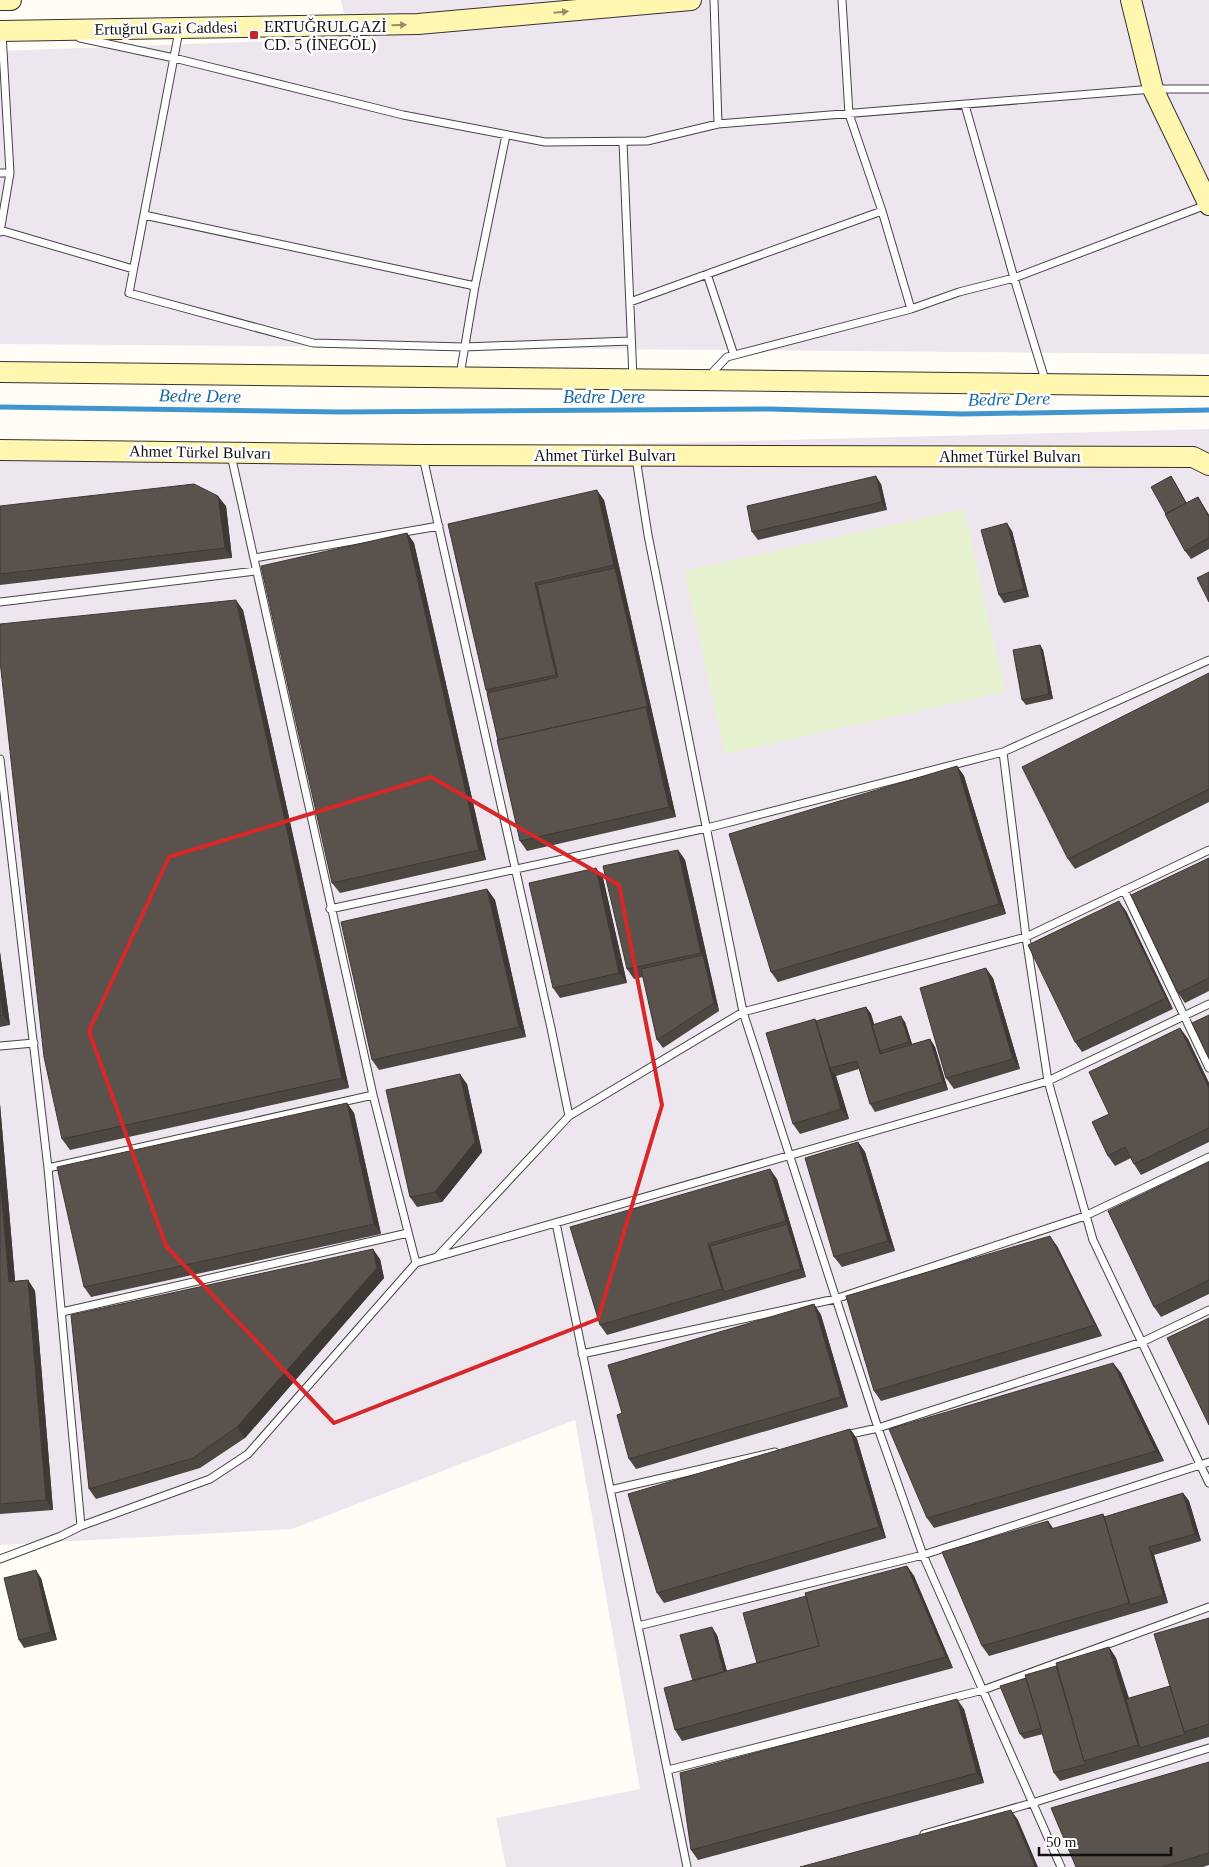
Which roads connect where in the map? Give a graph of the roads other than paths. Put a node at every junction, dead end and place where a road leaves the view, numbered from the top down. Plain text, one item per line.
1 (0, 0) edge
2 (11, 0) edge
3 (691, 0) edge
4 (714, 0) edge
5 (842, 0) edge
6 (1131, 0) edge
7 (180, 28) junction
8 (43, 30) junction
9 (1, 31) edge
10 (174, 58) junction
11 (1153, 89) junction
12 (1209, 90) edge
13 (965, 105) junction
14 (849, 114) junction
15 (718, 124) junction
16 (506, 135) junction
17 (623, 142) junction
18 (0, 173) edge
19 (10, 173) junction
20 (1209, 205) edge
21 (882, 212) junction
22 (144, 215) junction
23 (0, 231) edge
24 (133, 270) junction
25 (707, 274) junction
26 (1014, 278) junction
27 (475, 286) junction
28 (630, 302) junction
29 (911, 309) junction
30 (632, 341) junction
31 (464, 347) junction
32 (734, 355) junction
33 (0, 372) edge
34 (459, 378) junction
35 (633, 380) junction
36 (704, 381) junction
37 (1047, 385) junction
38 (1209, 386) edge
39 (0, 450) edge
40 (230, 452) junction
41 (422, 454) junction
42 (636, 455) junction
43 (1209, 465) edge
44 (439, 526) junction
45 (254, 558) junction
46 (256, 571) junction
47 (0, 602) edge
48 (1209, 660) edge
49 (1003, 752) junction
50 (0, 759) edge
51 (706, 828) junction
52 (1209, 850) edge
53 (516, 869) junction
54 (1124, 890) junction
55 (330, 909) junction
56 (1026, 937) junction
57 (1209, 1004) edge
58 (744, 1012) junction
59 (1184, 1016) junction
60 (34, 1043) junction
61 (0, 1046) edge
62 (1209, 1068) edge
63 (1048, 1080) junction
64 (372, 1095) junction
65 (569, 1116) junction
66 (789, 1155) junction
67 (1209, 1157) edge
68 (48, 1168) junction
69 (1085, 1216) junction
70 (556, 1223) junction
71 (408, 1232) junction
72 (437, 1257) junction
73 (416, 1263) junction
74 (835, 1299) junction
75 (1209, 1310) edge
76 (62, 1312) junction
77 (1142, 1342) junction
78 (582, 1354) junction
79 (878, 1428) junction
80 (840, 1437) edge
81 (782, 1450) edge
82 (1209, 1462) edge
83 (1201, 1466) junction
84 (1209, 1483) edge
85 (610, 1490) junction
86 (81, 1526) junction
87 (923, 1555) junction
88 (0, 1559) edge
89 (1209, 1607) edge
90 (638, 1626) junction
91 (983, 1690) junction
92 (1209, 1748) edge
93 (668, 1770) junction
94 (1032, 1803) junction
95 (920, 1835) edge
96 (687, 1867) edge
97 (1061, 1867) edge

1 - 2 street
7 -> 3 street, Ertuğrul Gazi Caddesi
4 - 15 lane
5 - 14 lane
6 - 11 street
7 - 8 street, Ertuğrul Gazi Caddesi
7 - 10 lane
8 - 9 street, Ertuğrul Gazi Caddesi
8 - 10 lane
9 - 19 lane
10 - 16 lane
10 - 22 lane
11 - 12 lane
11 - 13 lane
11 - 20 street
13 - 14 lane
13 - 26 lane
14 - 15 lane
14 - 21 lane
15 - 17 lane
16 - 17 lane
16 - 27 lane
17 - 28 lane
18 - 19 lane
19 - 23 lane
20 - 26 lane
21 - 25 lane
21 - 29 lane
22 - 24 lane
22 - 27 lane
23 - 24 lane
24 - 31 lane
25 - 28 lane
25 - 32 lane
26 - 29 lane
26 - 37 lane
27 - 31 lane
28 - 30 lane
29 - 32 lane
30 - 31 lane
30 - 35 lane
31 - 34 lane
32 - 36 lane
33 - 34 street
34 - 35 street
35 - 36 street
36 - 37 street
37 - 38 street
39 - 40 street, Ahmet Türkel Bulvarı
40 - 41 street, Ahmet Türkel Bulvarı
40 - 45 lane
41 - 42 street, Ahmet Türkel Bulvarı
41 - 44 lane
42 - 43 street, Ahmet Türkel Bulvarı
42 - 51 lane
44 - 45 lane
44 - 53 lane
45 - 46 lane
46 - 47 lane
46 - 55 lane
48 - 49 lane
49 - 51 lane
49 - 56 lane
50 - 60 lane
51 - 53 lane
51 - 58 lane
52 - 54 lane
53 - 55 lane
53 - 65 lane
54 - 56 lane
54 - 59 lane
55 - 64 lane
56 - 58 lane
56 - 63 lane
57 - 59 lane
58 - 65 lane
58 - 66 lane
59 - 62 lane
59 - 63 lane
60 - 61 lane
60 - 68 lane
63 - 66 lane
63 - 69 lane
64 - 68 lane
64 - 71 lane
65 - 72 lane
66 - 70 lane
66 - 74 lane
67 - 69 lane
68 - 76 lane
69 - 74 lane
69 - 77 lane
70 - 72 lane
70 - 78 lane
71 - 73 lane
71 - 76 lane
72 - 73 lane
73 - 86 lane
74 - 78 lane
74 - 79 lane
75 - 77 lane
76 - 86 lane
77 - 79 lane
77 - 83 lane
78 - 85 lane
79 - 80 lane
79 - 87 lane
81 - 85 lane
82 - 83 lane
83 - 84 lane
83 - 87 lane
85 - 90 lane
86 - 88 lane
87 - 90 lane
87 - 91 lane
89 - 91 lane
90 - 93 lane
91 - 93 lane
91 - 94 lane
92 - 94 lane
93 - 96 lane
94 - 95 lane
94 - 97 lane

